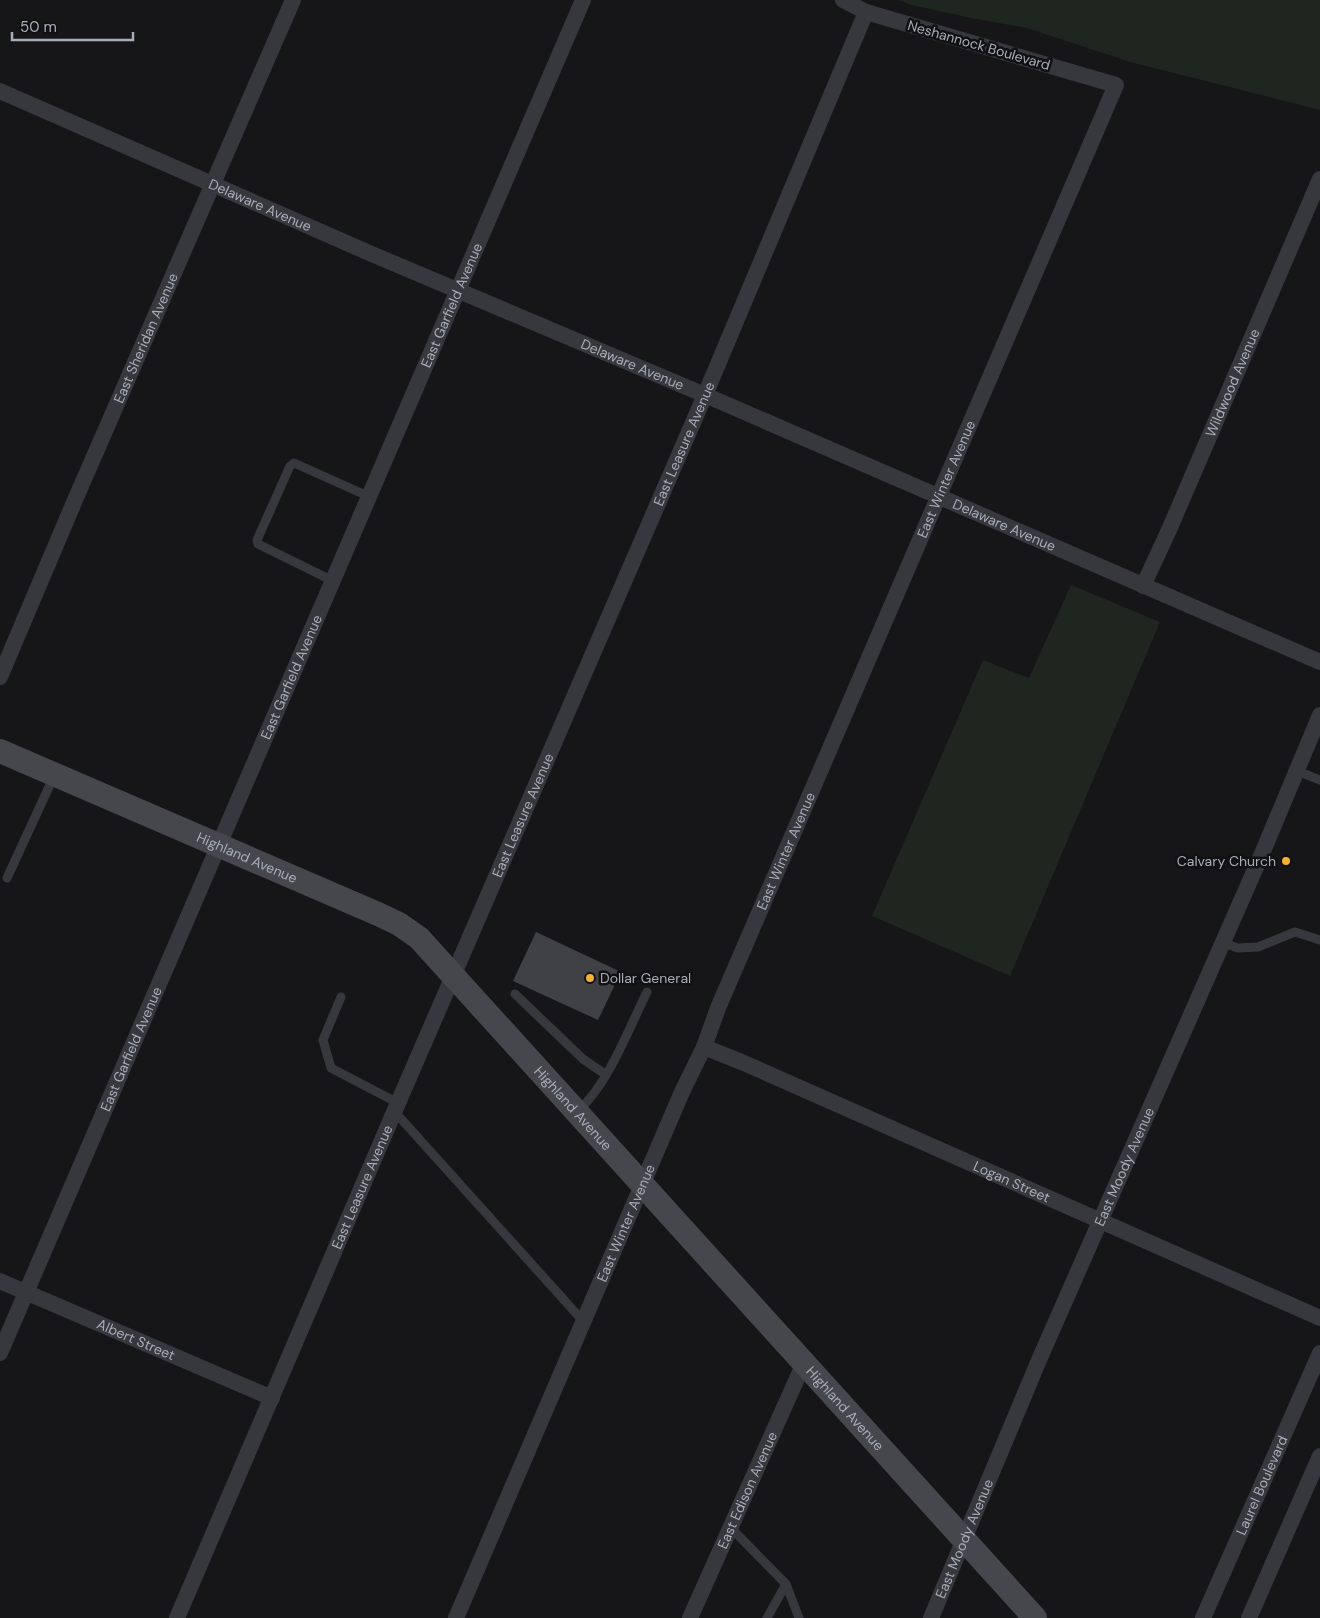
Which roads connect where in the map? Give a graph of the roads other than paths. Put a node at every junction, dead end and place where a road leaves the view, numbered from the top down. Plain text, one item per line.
1 (293, 0) edge
2 (583, 0) edge
3 (843, 0) edge
4 (866, 12) junction
5 (1116, 85) joint
6 (0, 91) edge
7 (1320, 179) edge
8 (214, 184) junction
9 (457, 290) junction
10 (705, 395) junction
11 (370, 497) junction
12 (939, 497) junction
13 (333, 581) junction
14 (1144, 586) junction
15 (1320, 662) edge
16 (0, 677) edge
17 (1320, 715) edge
18 (0, 751) edge
19 (1297, 771) junction
20 (55, 774) junction
21 (1320, 780) edge
22 (219, 845) junction
23 (7, 878) dead end
24 (1320, 940) edge
25 (1223, 943) junction
26 (454, 975) junction
27 (647, 992) dead end
28 (515, 994) dead end
29 (341, 998) dead end
30 (704, 1047) junction
31 (606, 1075) junction
32 (396, 1107) junction
33 (576, 1112) junction
34 (642, 1185) junction
35 (1100, 1222) junction
36 (0, 1280) edge
37 (26, 1292) junction
38 (1320, 1318) edge
39 (583, 1321) junction
40 (0, 1353) edge
41 (1320, 1353) edge
42 (804, 1363) junction
43 (272, 1398) junction
44 (1320, 1456) edge
45 (730, 1527) junction
46 (964, 1539) junction
47 (786, 1584) junction
48 (177, 1618) edge
49 (456, 1618) edge
50 (690, 1618) edge
51 (767, 1618) edge
52 (799, 1618) edge
53 (931, 1618) edge
54 (1035, 1618) edge
55 (1203, 1618) edge
56 (1249, 1618) edge

1 - 8 street, East Sheridan Avenue
2 - 9 street, East Garfield Avenue
3 - 4 street, Neshannock Boulevard
4 - 5 street, Neshannock Boulevard
4 - 10 street, East Leasure Avenue
5 - 12 street, East Winter Avenue
6 - 8 street, Delaware Avenue
7 - 14 street, Wildwood Avenue
8 - 9 street, Delaware Avenue
8 - 16 street, East Sheridan Avenue
9 - 10 street, Delaware Avenue
9 - 11 street, East Garfield Avenue
10 - 12 street, Delaware Avenue
10 - 26 street, East Leasure Avenue
11 - 13 street, East Garfield Avenue
11 - 13 lane
12 - 14 street, Delaware Avenue
12 - 30 street, East Winter Avenue
13 - 22 street, East Garfield Avenue
14 - 15 street, Delaware Avenue
17 - 19 street, East Moody Avenue
18 - 20 main road, Highland Avenue
19 - 21 lane
19 - 25 street, East Moody Avenue
20 - 22 main road, Highland Avenue
20 - 23 lane
22 - 26 main road, Highland Avenue
22 - 37 street, East Garfield Avenue
24 - 25 lane
25 - 35 street, East Moody Avenue
26 - 32 street, East Leasure Avenue
26 - 33 main road, Highland Avenue
27 - 31 lane
28 - 31 lane
29 - 32 lane
30 - 34 street, East Winter Avenue
30 - 35 street, Logan Street
31 - 33 lane
32 - 39 lane
32 - 43 street, East Leasure Avenue
33 - 34 main road, Highland Avenue
34 - 39 street, East Winter Avenue
34 - 42 main road, Highland Avenue
35 - 38 street, Logan Street
35 - 46 street, East Moody Avenue
36 - 37 street, Albert Street
37 - 40 street, East Garfield Avenue
37 - 43 street, Albert Street
39 - 49 street, East Winter Avenue
41 - 55 street, Laurel Boulevard
42 - 45 street, East Edison Avenue
42 - 46 main road, Highland Avenue
43 - 48 street, East Leasure Avenue
44 - 56 street
45 - 47 lane
45 - 50 street, East Edison Avenue
46 - 53 street, East Moody Avenue
46 - 54 main road, Highland Avenue
47 - 51 lane
47 - 52 lane

